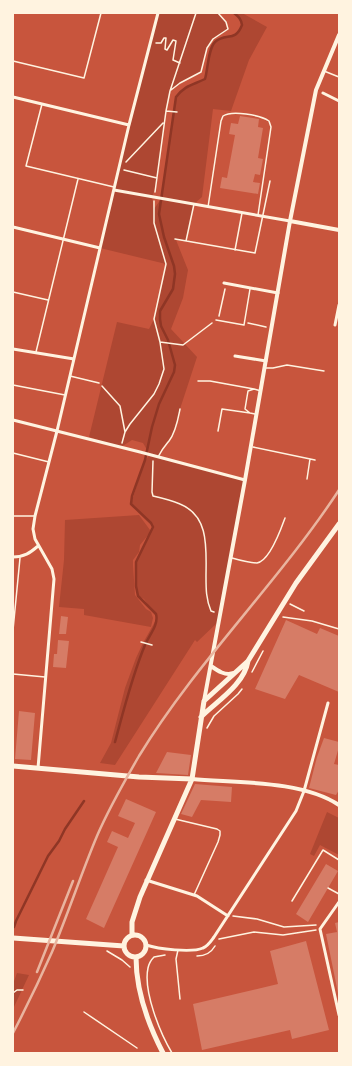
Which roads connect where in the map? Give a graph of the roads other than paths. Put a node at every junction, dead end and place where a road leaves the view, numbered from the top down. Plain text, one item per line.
1 (101, 13) edge
2 (158, 13) edge
3 (339, 36) edge
4 (13, 61) edge
5 (324, 71) junction
6 (339, 78) edge
7 (323, 93) dead end
8 (13, 98) edge
9 (339, 101) edge
10 (42, 104) junction
11 (129, 126) junction
12 (78, 179) junction
13 (270, 181) dead end
14 (114, 188) junction
15 (194, 204) junction
16 (208, 207) junction
17 (242, 213) junction
18 (258, 216) junction
19 (263, 217) junction
20 (290, 221) junction
21 (13, 227) edge
22 (339, 230) edge
23 (63, 239) junction
24 (175, 239) dead end
25 (186, 241) junction
26 (100, 248) junction
27 (235, 250) junction
28 (225, 283) road end
29 (250, 288) junction
30 (13, 292) edge
31 (278, 293) junction
32 (48, 300) junction
33 (339, 305) edge
34 (217, 320) road end
35 (335, 325) dead end
36 (13, 349) edge
37 (36, 353) junction
38 (235, 356) dead end
39 (74, 359) junction
40 (266, 361) junction
41 (265, 367) junction
42 (324, 371) dead end
43 (70, 376) junction
44 (198, 381) dead end
45 (99, 383) road end
46 (13, 386) edge
47 (254, 389) junction
48 (260, 390) junction
49 (65, 395) junction
50 (180, 409) dead end
51 (250, 414) junction
52 (256, 415) junction
53 (13, 420) edge
54 (57, 431) junction
55 (218, 431) dead end
56 (251, 446) junction
57 (13, 453) edge
58 (154, 456) junction
59 (310, 459) junction
60 (315, 460) dead end
61 (49, 462) junction
62 (307, 479) dead end
63 (245, 480) junction
64 (13, 516) edge
65 (35, 516) junction
66 (285, 518) dead end
67 (339, 524) edge
68 (38, 546) junction
69 (13, 557) edge
70 (20, 557) junction
71 (230, 558) junction
72 (13, 630) edge
73 (248, 661) junction
74 (211, 664) junction
75 (235, 673) junction
76 (13, 674) edge
77 (46, 677) junction
78 (204, 701) junction
79 (328, 703) dead end
80 (201, 717) junction
81 (13, 766) edge
82 (38, 768) junction
83 (192, 779) junction
84 (304, 791) junction
85 (339, 805) edge
86 (174, 818) junction
87 (339, 860) edge
88 (146, 880) junction
89 (194, 895) junction
90 (292, 901) dead end
91 (338, 902) edge
92 (228, 916) junction
93 (132, 935) junction
94 (13, 938) edge
95 (146, 945) junction
96 (124, 946) junction
97 (178, 950) junction
98 (136, 957) junction
99 (180, 998) dead end
100 (84, 1012) dead end
101 (339, 1015) edge
102 (137, 1048) dead end
103 (163, 1053) edge

1 - 4 lane
2 - 11 street
3 - 5 street
5 - 6 lane
5 - 20 street
7 - 9 street
8 - 10 street
10 - 11 street
10 - 12 lane
11 - 14 street
12 - 14 lane
12 - 23 lane
13 - 19 lane
14 - 15 street
14 - 26 street
15 - 16 street
15 - 25 lane
16 - 17 street
16 - 18 lane
17 - 18 street
17 - 27 lane
18 - 19 street
19 - 20 street
19 - 27 lane
20 - 22 street
20 - 31 street
21 - 23 street
23 - 26 street
23 - 32 lane
24 - 25 lane
25 - 27 lane
26 - 39 street
28 - 29 street
29 - 31 street
29 - 34 lane
30 - 32 lane
31 - 40 street
32 - 37 lane
33 - 35 street
36 - 37 street
37 - 39 street
38 - 40 street
39 - 43 street
40 - 41 street
41 - 42 lane
41 - 48 street
43 - 45 lane
43 - 49 street
44 - 47 lane
46 - 49 lane
47 - 48 lane
47 - 51 lane
48 - 52 street
49 - 54 street
50 - 58 lane
51 - 52 lane
51 - 55 lane
52 - 56 street
53 - 54 street
54 - 58 street
54 - 61 street
56 - 59 lane
56 - 63 street
57 - 61 lane
58 - 63 street
59 - 60 lane
59 - 62 lane
61 - 65 street
63 - 71 street
64 - 65 lane
65 - 68 street
66 - 71 lane
67 - 73 main road
68 - 70 street
68 - 77 street
69 - 70 street
70 - 72 lane
71 - 74 street
73 - 75 main road
73 - 80 main road
74 - 75 street
74 - 78 street
75 - 78 main road
76 - 77 lane
77 - 82 street
78 - 80 main road
79 - 84 street
80 - 83 main road
81 - 82 main road
82 - 83 main road
83 - 84 street
83 - 86 main road
84 - 85 street
84 - 92 street
86 - 88 main road
86 - 89 lane
87 - 90 lane
88 - 89 street
88 - 93 main road
89 - 92 street
91 - 101 street
92 - 97 street
93 - 95 main road
93 - 96 main road
94 - 96 main road
95 - 97 street
95 - 98 main road
96 - 98 main road
97 - 99 lane
98 - 103 main road
100 - 102 lane

